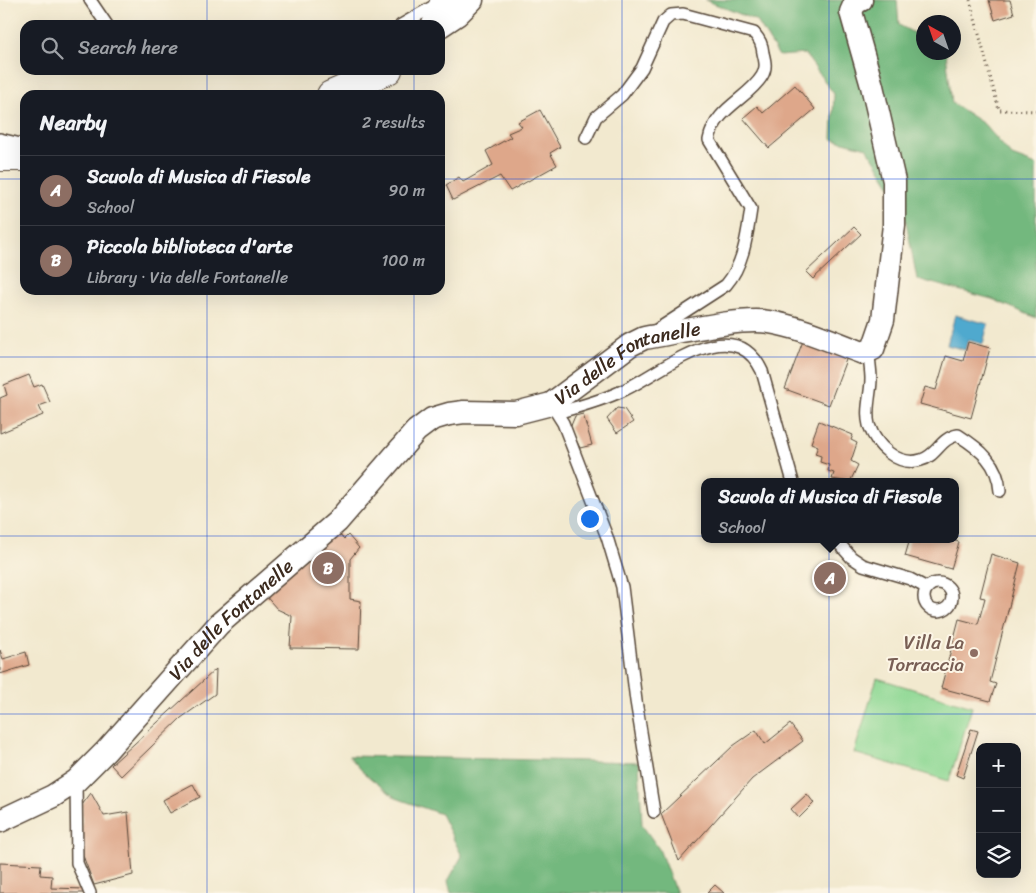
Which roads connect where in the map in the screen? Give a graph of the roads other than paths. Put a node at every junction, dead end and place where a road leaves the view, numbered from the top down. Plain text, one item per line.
1 (90, 0) edge
2 (445, 0) edge
3 (472, 0) edge
4 (858, 1) edge
5 (104, 20) edge
6 (410, 20) edge
7 (439, 20) edge
8 (445, 21) edge
9 (377, 75) edge
10 (342, 90) edge
11 (586, 138) dead end
12 (0, 139) edge
13 (20, 144) edge
14 (0, 156) edge
15 (20, 157) edge
16 (644, 338) junction
17 (868, 352) junction
18 (554, 408) junction
19 (792, 478) edge
20 (1000, 491) dead end
21 (838, 543) edge
22 (927, 588) dead end
23 (76, 781) junction
24 (654, 812) dead end
25 (0, 821) edge
26 (90, 893) edge

1 - 5 lane
2 - 6 lane
2 - 7 main road
3 - 8 street
4 - 17 street
9 - 10 main road
11 - 16 lane
12 - 13 lane
14 - 15 main road
16 - 17 street, Via delle Fontanelle
16 - 18 street, Via delle Fontanelle
17 - 20 lane
18 - 19 lane
18 - 23 street, Via delle Fontanelle
18 - 24 lane
21 - 22 lane
23 - 25 street, Via delle Fontanelle
23 - 26 lane

